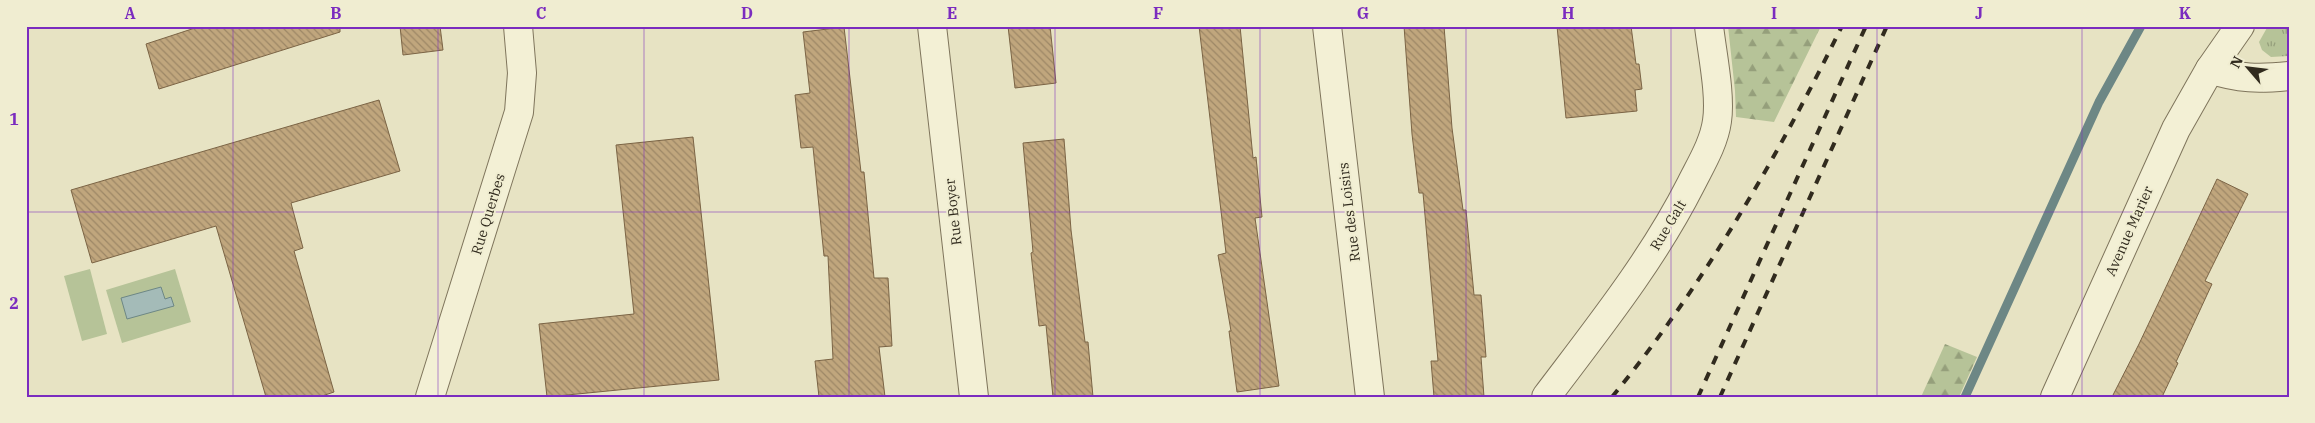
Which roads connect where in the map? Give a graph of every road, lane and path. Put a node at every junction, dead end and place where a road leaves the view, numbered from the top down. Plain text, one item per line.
1 (518, 26) edge
2 (932, 26) edge
3 (1327, 26) edge
4 (1709, 26) edge
5 (2240, 26) edge
6 (2210, 69) junction
7 (2289, 76) edge
8 (430, 397) edge
9 (974, 397) edge
10 (1370, 397) edge
11 (1546, 397) edge
12 (2054, 397) edge

1 - 8 street, Rue Querbes
2 - 9 street, Rue Boyer
3 - 10 street, Rue des Loisirs
4 - 11 street, Rue Galt
5 - 6 street, Avenue Marier
6 - 7 street
6 - 12 street, Avenue Marier

